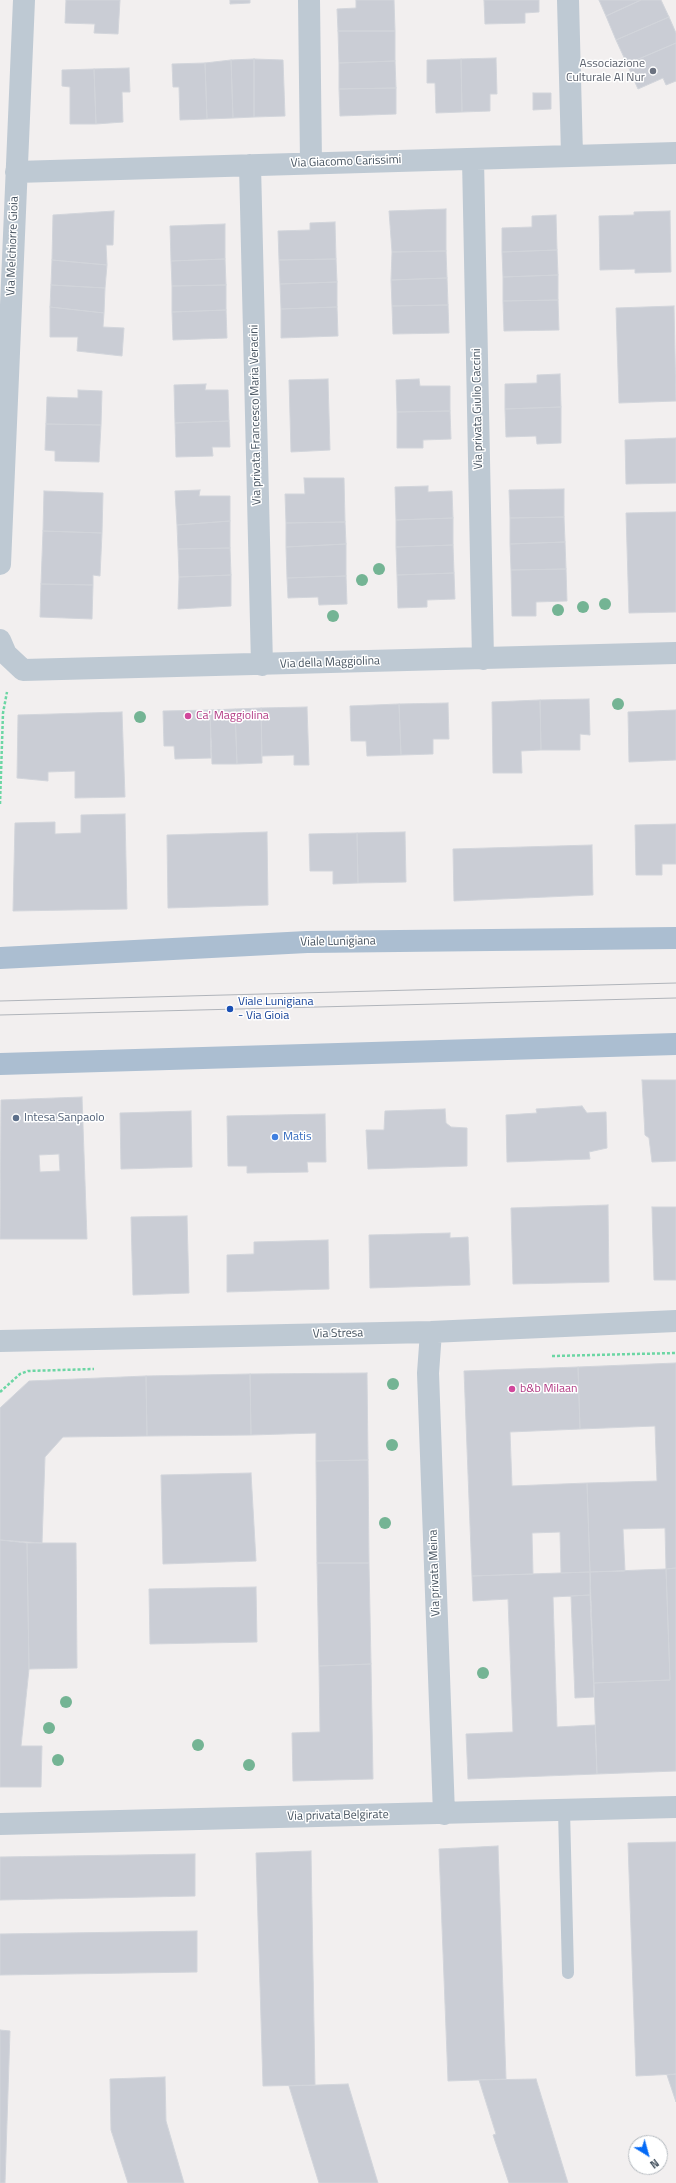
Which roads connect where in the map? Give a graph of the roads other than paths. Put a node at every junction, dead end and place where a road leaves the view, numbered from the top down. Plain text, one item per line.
1 (24, 0) edge
2 (309, 0) edge
3 (568, 0) edge
4 (676, 153) edge
5 (572, 155) junction
6 (473, 159) junction
7 (311, 163) junction
8 (250, 165) junction
9 (16, 172) junction
10 (0, 564) edge
11 (0, 640) edge
12 (676, 653) edge
13 (483, 659) junction
14 (262, 665) junction
15 (676, 938) edge
16 (0, 958) edge
17 (676, 1044) edge
18 (0, 1064) edge
19 (676, 1321) edge
20 (431, 1332) junction
21 (0, 1341) edge
22 (676, 1807) edge
23 (564, 1810) junction
24 (444, 1814) junction
25 (0, 1824) edge
26 (568, 1973) dead end

1 - 9 street, Via Melchiorre Gioia
2 - 7 street
3 - 5 street
4 - 5 street, Via Giacomo Carissimi
5 - 6 street, Via Giacomo Carissimi
6 - 7 street, Via Giacomo Carissimi
6 - 13 street, Via privata Giulio Caccini
7 - 8 street, Via Giacomo Carissimi
8 - 9 street, Via Giacomo Carissimi
8 - 14 street, Via privata Francesco Maria Veracini
9 - 10 street, Via Melchiorre Gioia
11 - 14 street, Via della Maggiolina
12 - 13 street, Via della Maggiolina
13 - 14 street, Via della Maggiolina
15 - 16 main road, Viale Lunigiana
17 - 18 main road
19 - 20 street, Via Stresa
20 - 21 street, Via Stresa
20 - 24 street, Via privata Meina
22 - 23 street, Via privata Belgirate
23 - 24 street, Via privata Belgirate
23 - 26 lane
24 - 25 street, Via privata Belgirate

